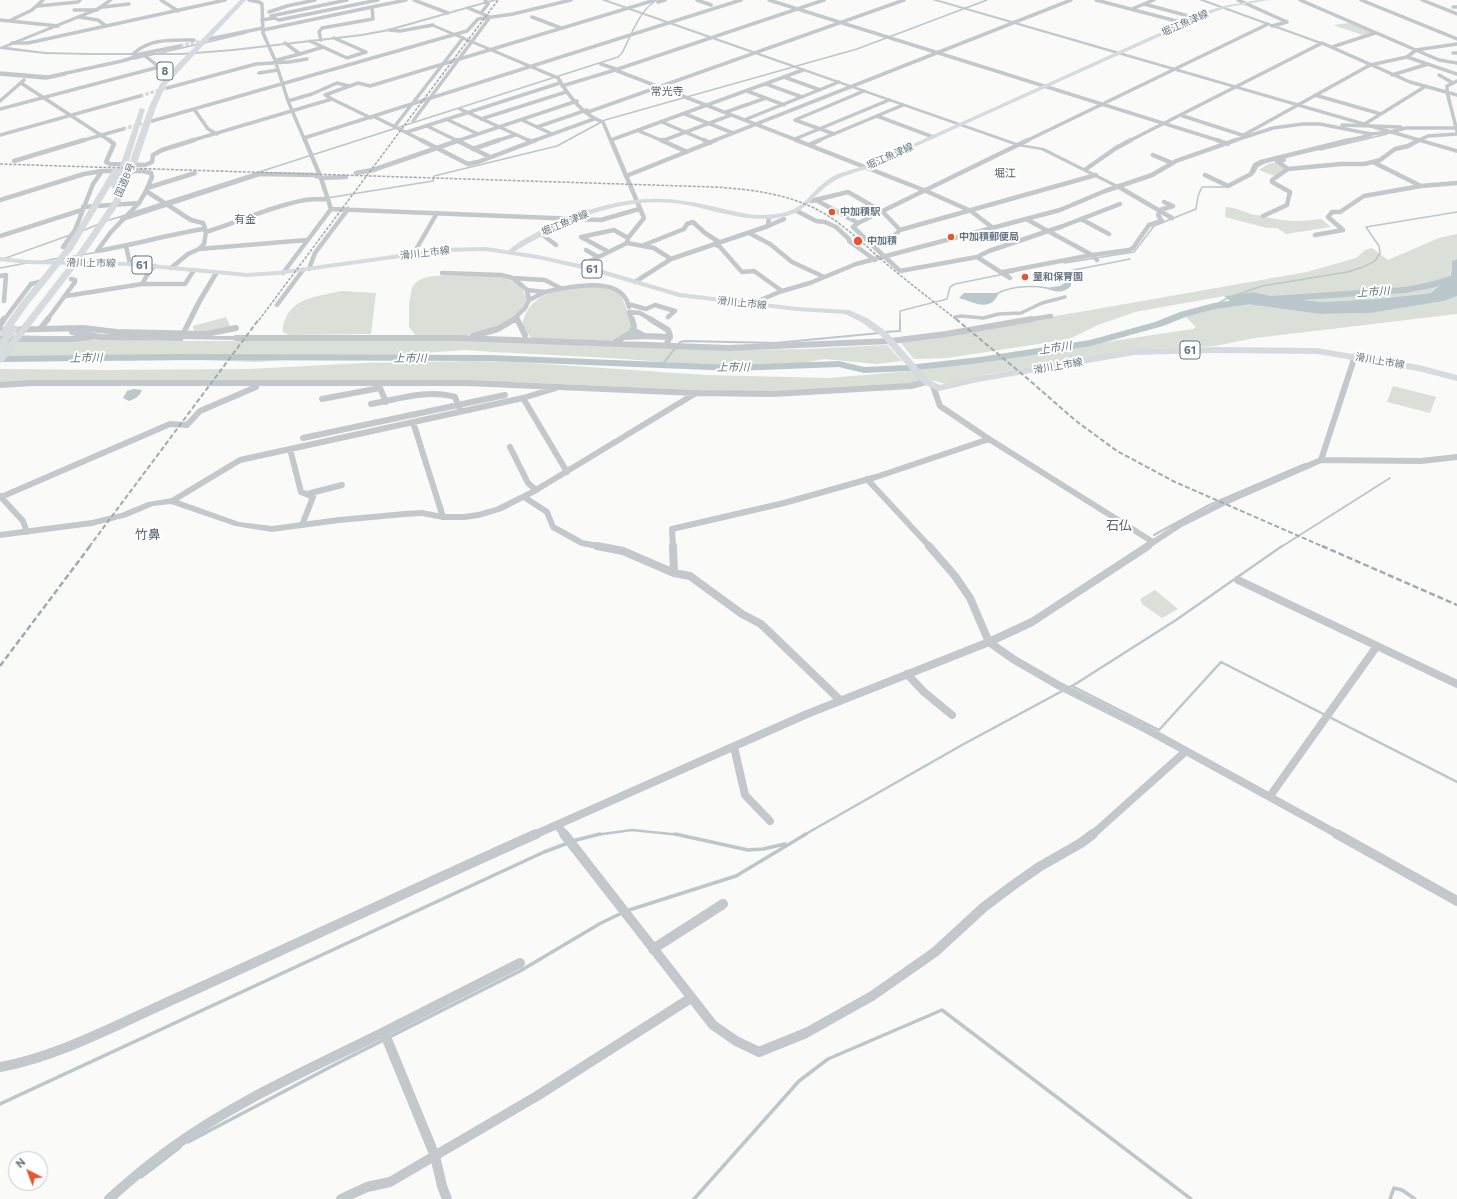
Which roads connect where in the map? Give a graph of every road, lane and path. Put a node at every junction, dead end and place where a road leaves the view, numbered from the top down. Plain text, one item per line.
1 (43, 0) edge
2 (110, 0) edge
3 (162, 0) edge
4 (225, 0) edge
5 (235, 0) edge
6 (243, 0) edge
7 (250, 0) edge
8 (302, 0) edge
9 (315, 0) edge
10 (326, 0) edge
11 (348, 0) edge
12 (378, 0) edge
13 (406, 0) edge
14 (414, 0) edge
15 (496, 0) edge
16 (571, 0) edge
17 (603, 0) edge
18 (665, 0) edge
19 (697, 0) edge
20 (741, 0) edge
21 (769, 0) edge
22 (824, 0) edge
23 (904, 0) edge
24 (934, 0) edge
25 (1071, 0) edge
26 (1096, 0) edge
27 (1146, 0) edge
28 (1201, 0) edge
29 (1238, 0) edge
30 (1267, 0) edge
31 (1300, 0) edge
32 (1361, 0) edge
33 (1422, 0) edge
34 (1434, 0) edge
35 (260, 1) edge
36 (486, 1) edge
37 (657, 1) edge
38 (1152, 1) edge
39 (78, 2) edge
40 (332, 3) junction
41 (1245, 3) junction
42 (129, 4) dead end
43 (1144, 4) junction
44 (711, 5) dead end
45 (38, 6) junction
46 (103, 7) junction
47 (372, 7) junction
48 (1222, 7) junction
49 (340, 8) junction
50 (468, 8) junction
51 (627, 8) junction
52 (1456, 8) edge
53 (798, 9) junction
54 (1132, 9) junction
55 (74, 10) dead end
56 (97, 10) junction
57 (178, 11) junction
58 (265, 12) dead end
59 (448, 13) junction
60 (481, 13) junction
61 (1457, 14) edge
62 (1203, 15) junction
63 (79, 17) junction
64 (273, 17) junction
65 (490, 17) junction
66 (532, 17) dead end
67 (1196, 18) junction
68 (0, 20) edge
69 (279, 20) junction
70 (9, 21) junction
71 (841, 22) junction
72 (1012, 22) junction
73 (670, 23) junction
74 (1184, 23) junction
75 (0, 25) edge
76 (432, 25) junction
77 (1270, 25) junction
78 (58, 26) junction
79 (106, 26) junction
80 (263, 26) junction
81 (562, 28) junction
82 (388, 30) junction
83 (1375, 33) junction
84 (454, 34) junction
85 (334, 38) junction
86 (463, 38) junction
87 (711, 38) junction
88 (1457, 39) edge
89 (194, 40) junction
90 (209, 40) tunnel mouth
91 (321, 40) junction
92 (310, 41) junction
93 (472, 42) junction
94 (285, 43) junction
95 (1322, 43) junction
96 (12, 44) junction
97 (1457, 44) edge
98 (180, 46) tunnel mouth
99 (269, 46) junction
100 (323, 47) junction
101 (1332, 47) junction
102 (490, 50) junction
103 (1416, 50) junction
104 (755, 53) junction
105 (937, 53) junction
106 (1119, 53) junction
107 (133, 54) junction
108 (143, 54) junction
109 (182, 54) junction
110 (190, 54) junction
111 (300, 54) junction
112 (1407, 58) junction
113 (307, 59) dead end
114 (459, 59) junction
115 (275, 61) junction
116 (1457, 63) edge
117 (442, 64) junction
118 (602, 64) dead end
119 (1428, 64) junction
120 (1370, 65) junction
121 (532, 67) junction
122 (1176, 69) junction
123 (278, 70) junction
124 (616, 70) junction
125 (803, 70) junction
126 (0, 73) edge
127 (259, 74) dead end
128 (1457, 74) edge
129 (1392, 75) junction
130 (1439, 75) dead end
131 (29, 76) junction
132 (784, 77) junction
133 (560, 82) junction
134 (839, 82) junction
135 (1455, 82) edge
136 (21, 83) junction
137 (283, 83) junction
138 (766, 84) junction
139 (349, 86) junction
140 (1045, 86) junction
141 (1235, 86) junction
142 (1426, 86) junction
143 (660, 87) junction
144 (852, 87) junction
145 (153, 88) tunnel mouth
146 (167, 88) tunnel mouth
147 (820, 90) junction
148 (747, 91) junction
149 (864, 91) junction
150 (566, 92) junction
151 (1447, 92) junction
152 (1315, 95) junction
153 (1457, 95) edge
154 (140, 96) tunnel mouth
155 (802, 97) junction
156 (45, 98) junction
157 (766, 98) junction
158 (332, 99) junction
159 (428, 100) junction
160 (889, 100) junction
161 (0, 101) edge
162 (146, 101) dead end
163 (288, 101) junction
164 (577, 101) junction
165 (783, 104) junction
166 (1297, 104) junction
167 (412, 105) junction
168 (708, 105) junction
169 (904, 105) junction
170 (1102, 105) junction
171 (0, 109) edge
172 (194, 109) junction
173 (460, 109) dead end
174 (796, 109) junction
175 (293, 111) junction
176 (588, 111) junction
177 (467, 112) junction
178 (726, 112) junction
179 (685, 114) junction
180 (1381, 114) junction
181 (72, 115) junction
182 (731, 115) junction
183 (877, 116) junction
184 (1183, 116) dead end
185 (373, 117) junction
186 (446, 119) junction
187 (481, 119) junction
188 (594, 119) junction
189 (522, 120) junction
190 (744, 120) junction
191 (152, 121) tunnel mouth
192 (413, 121) dead end
193 (662, 122) junction
194 (708, 123) junction
195 (1163, 123) junction
196 (756, 124) junction
197 (960, 124) junction
198 (1364, 125) junction
199 (395, 126) junction
200 (427, 126) junction
201 (1332, 126) junction
202 (499, 127) junction
203 (537, 127) junction
204 (1404, 128) junction
205 (820, 129) junction
206 (123, 130) tunnel mouth
207 (1456, 130) edge
208 (639, 131) junction
209 (407, 132) junction
210 (686, 132) junction
211 (1390, 132) junction
212 (733, 133) junction
213 (217, 134) junction
214 (478, 134) junction
215 (552, 134) junction
216 (834, 134) junction
217 (1371, 134) junction
218 (0, 135) edge
219 (103, 135) junction
220 (515, 135) junction
221 (1242, 135) junction
222 (933, 137) junction
223 (304, 138) junction
224 (795, 139) junction
225 (1239, 139) junction
226 (611, 140) junction
227 (1420, 140) junction
228 (458, 141) junction
229 (662, 141) junction
230 (531, 142) junction
231 (710, 143) junction
232 (1228, 144) junction
233 (809, 145) junction
234 (1019, 145) junction
235 (438, 148) junction
236 (1333, 148) dead end
237 (473, 149) junction
238 (1457, 151) edge
239 (687, 152) junction
240 (1153, 155) dead end
241 (490, 157) junction
242 (14, 161) dead end
243 (1373, 162) junction
244 (1172, 163) junction
245 (866, 167) junction
246 (1086, 169) junction
247 (1288, 169) junction
248 (102, 171) junction
249 (133, 173) junction
250 (356, 173) dead end
251 (118, 174) junction
252 (195, 174) dead end
253 (1096, 175) junction
254 (1205, 175) dead end
255 (626, 176) junction
256 (346, 177) dead end
257 (321, 178) junction
258 (1457, 183) edge
259 (1421, 186) junction
260 (1119, 187) junction
261 (146, 189) junction
262 (926, 191) junction
263 (327, 199) junction
264 (0, 200) edge
265 (636, 200) junction
266 (813, 201) junction
267 (1164, 202) dead end
268 (139, 203) junction
269 (168, 204) junction
270 (1120, 204) dead end
271 (330, 208) junction
272 (82, 209) junction
273 (348, 209) junction
274 (639, 209) junction
275 (971, 210) junction
276 (1160, 210) junction
277 (797, 211) junction
278 (883, 212) junction
279 (437, 213) junction
280 (1263, 216) dead end
281 (769, 217) junction
282 (120, 218) junction
283 (1172, 218) dead end
284 (574, 219) junction
285 (784, 219) dead end
286 (1026, 219) junction
287 (1081, 219) junction
288 (858, 223) junction
289 (768, 226) junction
290 (993, 228) junction
291 (900, 230) junction
292 (205, 231) junction
293 (1047, 231) junction
294 (749, 233) junction
295 (540, 234) junction
296 (1109, 234) dead end
297 (1315, 235) dead end
298 (0, 236) edge
299 (308, 240) junction
300 (627, 241) junction
301 (717, 243) junction
302 (869, 243) junction
303 (556, 245) dead end
304 (644, 245) junction
305 (126, 246) junction
306 (70, 247) junction
307 (97, 247) junction
308 (199, 249) junction
309 (586, 250) dead end
310 (510, 252) junction
311 (607, 252) junction
312 (414, 253) junction
313 (1092, 255) junction
314 (598, 257) junction
315 (884, 257) junction
316 (977, 257) junction
317 (0, 259) edge
318 (671, 259) junction
319 (875, 260) junction
320 (1097, 260) dead end
321 (58, 263) junction
322 (83, 263) junction
323 (130, 264) junction
324 (155, 266) junction
325 (580, 266) junction
326 (171, 268) junction
327 (306, 269) junction
328 (194, 270) junction
329 (1003, 272) junction
330 (216, 273) junction
331 (283, 273) junction
332 (442, 273) dead end
333 (0, 276) edge
334 (822, 276) junction
335 (513, 278) junction
336 (1010, 278) dead end
337 (43, 281) junction
338 (68, 282) junction
339 (635, 282) junction
340 (142, 284) junction
341 (2, 288) edge
342 (560, 288) junction
343 (527, 290) junction
344 (782, 291) junction
345 (545, 292) junction
346 (66, 296) junction
347 (1065, 297) dead end
348 (18, 300) junction
349 (529, 300) junction
350 (2, 301) edge
351 (628, 304) junction
352 (755, 304) junction
353 (277, 305) dead end
354 (629, 312) junction
355 (1051, 316) dead end
356 (668, 317) dead end
357 (955, 318) dead end
358 (516, 319) junction
359 (236, 328) dead end
360 (40, 329) junction
361 (63, 329) junction
362 (633, 330) junction
363 (9, 335) edge
364 (525, 335) dead end
365 (101, 336) junction
366 (183, 336) junction
367 (644, 336) junction
368 (626, 337) junction
369 (670, 337) junction
370 (236, 338) joint
371 (460, 338) junction
372 (891, 341) junction
373 (612, 344) junction
374 (666, 346) junction
375 (1355, 356) junction
376 (1, 359) edge
377 (1457, 378) edge
378 (53, 383) junction
379 (930, 384) junction
380 (0, 385) edge
381 (563, 386) junction
382 (256, 387) dead end
383 (0, 390) edge
384 (696, 393) junction
385 (505, 394) dead end
386 (523, 398) junction
387 (322, 399) dead end
388 (386, 402) junction
389 (372, 404) dead end
390 (458, 405) junction
391 (461, 411) junction
392 (413, 422) junction
393 (303, 438) dead end
394 (989, 439) junction
395 (510, 447) dead end
396 (290, 448) junction
397 (1456, 458) edge
398 (1321, 460) junction
399 (567, 472) junction
400 (867, 479) junction
401 (342, 486) dead end
402 (536, 490) junction
403 (307, 494) junction
404 (0, 496) edge
405 (524, 497) junction
406 (172, 501) junction
407 (443, 517) junction
408 (302, 525) junction
409 (27, 532) junction
410 (0, 535) edge
411 (1153, 542) junction
412 (674, 573) junction
413 (1238, 580) dead end
414 (989, 642) junction
415 (1378, 646) junction
416 (907, 674) junction
417 (1457, 684) edge
418 (840, 700) junction
419 (952, 716) dead end
420 (734, 747) junction
421 (1186, 751) junction
422 (1270, 796) junction
423 (770, 821) dead end
424 (558, 826) junction
425 (1457, 901) edge
426 (723, 904) dead end
427 (653, 949) junction
428 (520, 963) dead end
429 (691, 998) junction
430 (384, 1032) junction
431 (0, 1067) edge
432 (435, 1156) junction
433 (354, 1196) edge
434 (109, 1199) edge
435 (341, 1199) edge
436 (447, 1199) edge

1 - 45 street
2 - 46 street
3 - 57 street
4 - 57 street
5 - 89 highway, 8
6 - 110 highway, 国道8号 / 8
7 - 35 street
8 - 58 street
9 - 64 street
10 - 40 street
11 - 40 street
12 - 49 street
13 - 47 street
14 - 59 street
15 - 36 street
16 - 65 street
17 - 51 street
18 - 37 street
19 - 44 street
20 - 73 street
21 - 53 street
22 - 53 street
23 - 71 street
24 - 72 street
25 - 72 street
26 - 54 street
27 - 38 street
28 - 48 street
29 - 41 street
30 - 41 main road, 堀江魚津線
31 - 83 street
32 - 88 street
33 - 61 street
34 - 52 street
35 - 80 street
36 - 50 street
36 - 60 street
37 - 51 street
38 - 43 street
38 - 62 street
39 - 45 street
40 - 49 street
40 - 64 street
41 - 48 main road, 堀江魚津線
41 - 77 street
42 - 46 street
43 - 54 street
43 - 67 street
45 - 70 street
46 - 56 street
47 - 80 street
47 - 91 street
48 - 62 main road, 堀江魚津線
48 - 77 street
49 - 69 street
50 - 59 street
50 - 60 street
51 - 73 street
51 - 81 street
53 - 71 street
53 - 87 street
54 - 74 street
55 - 56 street
56 - 63 street
57 - 79 street
59 - 76 street
59 - 82 street
60 - 65 street
62 - 67 main road, 堀江魚津線
63 - 78 street
63 - 79 street
64 - 69 street
64 - 80 street
65 - 84 street
65 - 93 street
66 - 81 street
67 - 74 main road, 堀江魚津線
68 - 70 street
69 - 80 street
70 - 75 street
70 - 78 street
71 - 104 street
71 - 105 street
72 - 105 street
72 - 106 street
73 - 87 street
73 - 121 street
74 - 106 main road, 堀江魚津線
76 - 82 street
76 - 84 street
77 - 95 street
77 - 122 street
78 - 96 street
79 - 96 street
80 - 90 street
80 - 99 street
81 - 102 street
82 - 85 street
83 - 101 street
83 - 103 street
84 - 86 street
84 - 137 street
85 - 91 street
85 - 100 street
86 - 93 street
86 - 117 street
87 - 104 street
87 - 124 street
89 - 107 street
89 - 109 highway, 8
91 - 92 street
92 - 94 street
92 - 100 street
93 - 102 street
93 - 114 street
94 - 99 street
94 - 111 street
95 - 101 street
95 - 141 street
96 - 107 street
97 - 103 street
98 - 108 street
99 - 110 street
99 - 115 street
100 - 111 street
101 - 120 street
102 - 114 street
102 - 121 street
103 - 112 street
103 - 116 street
104 - 125 street
104 - 143 street
105 - 140 street
105 - 144 street
106 - 122 street
106 - 140 main road, 堀江魚津線
107 - 108 street
108 - 109 street
108 - 131 street
108 - 156 street
109 - 110 street
109 - 145 highway, 8
110 - 249 highway, 国道8号 / 8
111 - 115 street
112 - 119 street
112 - 120 street
113 - 115 street
114 - 117 street
114 - 159 street
115 - 123 street
115 - 146 street
117 - 139 street
117 - 167 street
118 - 124 street
119 - 128 street
119 - 129 street
120 - 129 street
120 - 152 street
121 - 133 street
121 - 159 street
122 - 141 street
122 - 170 street
123 - 127 street
123 - 137 street
124 - 133 street
124 - 143 street
125 - 132 street
125 - 134 street
126 - 131 street
129 - 142 street
130 - 135 street
131 - 136 street
132 - 138 street
132 - 147 street
133 - 150 street
133 - 177 street
134 - 144 street
134 - 147 street
135 - 151 street
136 - 156 street
136 - 161 street
137 - 163 street
137 - 172 street
138 - 148 street
138 - 155 street
139 - 158 street
139 - 163 street
140 - 170 street
140 - 197 main road, 堀江魚津線
141 - 166 street
141 - 195 street
142 - 151 street
142 - 180 street
143 - 168 street
143 - 176 street
144 - 149 street
144 - 174 street
147 - 155 street
148 - 157 street
148 - 168 street
149 - 160 street
149 - 205 street
150 - 164 street
150 - 187 street
151 - 153 street
151 - 207 street
152 - 166 street
152 - 180 street
154 - 181 street
155 - 165 street
156 - 171 street
156 - 181 street
157 - 165 street
157 - 178 street
158 - 175 street
158 - 185 street
159 - 167 street
159 - 192 street
160 - 169 street
160 - 205 street
162 - 251 highway, 国道8号 / 8
163 - 175 street
164 - 176 street
164 - 189 street
165 - 174 street
165 - 190 street
166 - 198 street
166 - 221 street
167 - 185 street
167 - 199 street
168 - 178 street
168 - 179 street
169 - 183 street
169 - 197 street
170 - 195 street
170 - 234 street
172 - 191 street
172 - 213 street
173 - 177 street
174 - 196 street
175 - 213 street
175 - 223 street
176 - 188 street
176 - 203 street
177 - 186 street
177 - 187 street
178 - 182 street
179 - 193 street
179 - 194 street
180 - 198 street
181 - 218 street
181 - 219 street
182 - 190 street
182 - 194 street
183 - 216 street
183 - 222 street
184 - 221 street
185 - 199 street
185 - 223 street
186 - 200 street
186 - 214 street
187 - 202 street
188 - 215 street
188 - 226 street
189 - 202 street
189 - 203 street
190 - 196 street
193 - 208 street
193 - 210 street
194 - 210 street
194 - 212 street
195 - 232 street
195 - 246 street
196 - 212 street
196 - 224 street
197 - 222 main road, 堀江魚津線
197 - 234 street
198 - 201 street
198 - 204 street
198 - 211 street
199 - 209 street
200 - 209 street
200 - 228 street
201 - 217 street
201 - 225 street
202 - 214 street
202 - 220 street
203 - 215 street
204 - 207 street
204 - 211 street
205 - 216 street
205 - 224 street
206 - 219 street
207 - 227 street
208 - 226 street
208 - 229 street
209 - 235 street
210 - 229 street
210 - 231 street
211 - 217 street
211 - 227 street
212 - 231 street
213 - 219 street
214 - 228 street
215 - 230 street
216 - 233 street
217 - 254 street
219 - 242 street
220 - 230 street
220 - 237 street
221 - 225 street
222 - 245 main road, 堀江魚津線
223 - 257 street
224 - 233 street
225 - 232 street
226 - 255 street
227 - 238 street
227 - 243 street
228 - 235 street
228 - 237 street
229 - 239 street
230 - 241 street
231 - 239 street
232 - 244 street
233 - 245 street
234 - 246 street
234 - 262 street
235 - 241 street
235 - 250 street
236 - 247 street
237 - 241 street
239 - 255 street
240 - 244 street
243 - 247 street
243 - 259 street
244 - 260 street
245 - 262 street
245 - 266 main road, 堀江魚津線
246 - 253 street
247 - 280 street
248 - 261 street
248 - 264 street
248 - 272 street
249 - 282 highway, 8
249 - 363 highway, 国道8号 / 8
251 - 306 highway, 8
251 - 363 highway, 国道8号 / 8
252 - 261 street
253 - 260 street
253 - 275 street
255 - 265 street
256 - 257 street
257 - 263 street
257 - 269 street
258 - 259 street
259 - 297 street
260 - 276 street
260 - 286 street
261 - 268 street
261 - 269 street
262 - 275 street
262 - 278 street
263 - 271 street
263 - 292 street
265 - 274 street
265 - 281 main road, 堀江魚津線
265 - 284 main road, 堀江魚津線
266 - 277 main road, 堀江魚津線
266 - 278 street
266 - 288 street
267 - 276 street
268 - 272 street
268 - 282 street
269 - 282 street
269 - 292 street
270 - 287 street
271 - 273 street
271 - 299 street
272 - 298 street
272 - 306 street
273 - 279 street
273 - 327 street
274 - 284 street
274 - 300 street
275 - 290 street
275 - 291 street
276 - 283 street
276 - 313 street
277 - 281 main road, 堀江魚津線
277 - 319 street
278 - 288 street
278 - 291 street
279 - 284 street
279 - 312 street
281 - 289 street
282 - 307 highway, 8
284 - 295 main road, 堀江魚津線
285 - 289 street
286 - 290 street
286 - 293 street
287 - 293 street
287 - 296 street
288 - 302 street
289 - 294 street
290 - 315 street
291 - 302 street
292 - 305 street
292 - 308 street
293 - 313 street
293 - 316 street
294 - 301 street
294 - 334 street
295 - 303 street
295 - 310 main road, 堀江魚津線
299 - 308 street
299 - 331 street
300 - 304 street
300 - 311 street
300 - 311 street
301 - 304 street
301 - 318 street
301 - 344 street
302 - 315 street
304 - 318 street
305 - 307 street
305 - 323 street
306 - 321 highway, 8
307 - 322 highway, 8
308 - 326 street
309 - 314 street
310 - 312 main road, 滑川上市線 / 61
310 - 325 main road, 滑川上市線 / 61
311 - 314 street
312 - 327 main road, 滑川上市線 / 61
313 - 320 street
313 - 329 street
314 - 325 street
315 - 316 street
315 - 319 street
316 - 329 street
317 - 321 main road, 滑川上市線 / 61
318 - 339 street
319 - 334 street
321 - 322 main road, 滑川上市線 / 61
321 - 337 highway, 8
322 - 323 main road, 滑川上市線 / 61
322 - 338 highway, 8
323 - 324 main road, 滑川上市線 / 61
324 - 326 main road, 滑川上市線 / 61
324 - 340 street
325 - 339 main road, 滑川上市線 / 61
326 - 328 main road, 滑川上市線 / 61
327 - 331 main road, 滑川上市線 / 61
327 - 353 street
328 - 330 main road, 滑川上市線 / 61
328 - 340 street
329 - 336 street
330 - 331 main road, 滑川上市線 / 61
330 - 366 street
332 - 335 street
333 - 341 street
334 - 344 street
335 - 342 street
335 - 343 street
337 - 348 street
337 - 363 highway, 8
338 - 346 street
338 - 363 highway, 8
339 - 352 main road, 滑川上市線 / 61
340 - 346 street
341 - 350 street
342 - 345 street
342 - 351 street
343 - 345 street
343 - 349 street
344 - 352 street
345 - 349 street
346 - 360 street
347 - 357 street
348 - 350 street
348 - 363 street
349 - 358 street
351 - 354 street
351 - 356 street
352 - 372 main road, 滑川上市線 / 61
354 - 362 street
354 - 369 street
355 - 372 street
358 - 364 street
358 - 371 street
359 - 366 street
360 - 361 street
360 - 363 street
361 - 365 street
361 - 366 street
362 - 367 street
362 - 368 street
363 - 365 street
363 - 376 highway, 国道8号 / 8
365 - 366 street
366 - 370 street
367 - 368 street
367 - 369 street
368 - 373 street
369 - 374 street
370 - 371 street
371 - 373 street
372 - 374 street
372 - 379 main road, 滑川上市線 / 61
373 - 374 street
375 - 377 main road, 滑川上市線 / 61
375 - 379 main road, 滑川上市線 / 61
375 - 398 street
378 - 380 street
378 - 381 street
378 - 383 street
379 - 384 street
379 - 394 street
381 - 384 street
381 - 386 street
382 - 404 street
384 - 399 street
385 - 390 street
386 - 391 street
386 - 399 street
387 - 388 street
388 - 389 street
388 - 390 street
390 - 391 street
390 - 393 street
391 - 392 street
392 - 396 street
392 - 407 street
394 - 400 street
394 - 411 street
395 - 402 street
396 - 403 street
396 - 406 street
397 - 398 street
398 - 411 street
399 - 402 street
400 - 412 street
400 - 414 street
401 - 403 street
402 - 405 street
403 - 408 street
404 - 409 street
405 - 407 street
405 - 412 street
406 - 408 street
406 - 409 street
407 - 408 street
409 - 410 street
411 - 414 street
412 - 418 street
413 - 415 street
414 - 416 street
414 - 421 street
415 - 417 street
415 - 422 street
416 - 418 street
416 - 419 street
418 - 420 street
420 - 423 street
420 - 424 street
421 - 422 street
421 - 429 street
422 - 425 street
424 - 427 street
424 - 431 street
426 - 427 street
427 - 429 street
428 - 430 street
429 - 432 street
430 - 432 street
430 - 434 street
432 - 433 street
432 - 436 street
433 - 435 street

